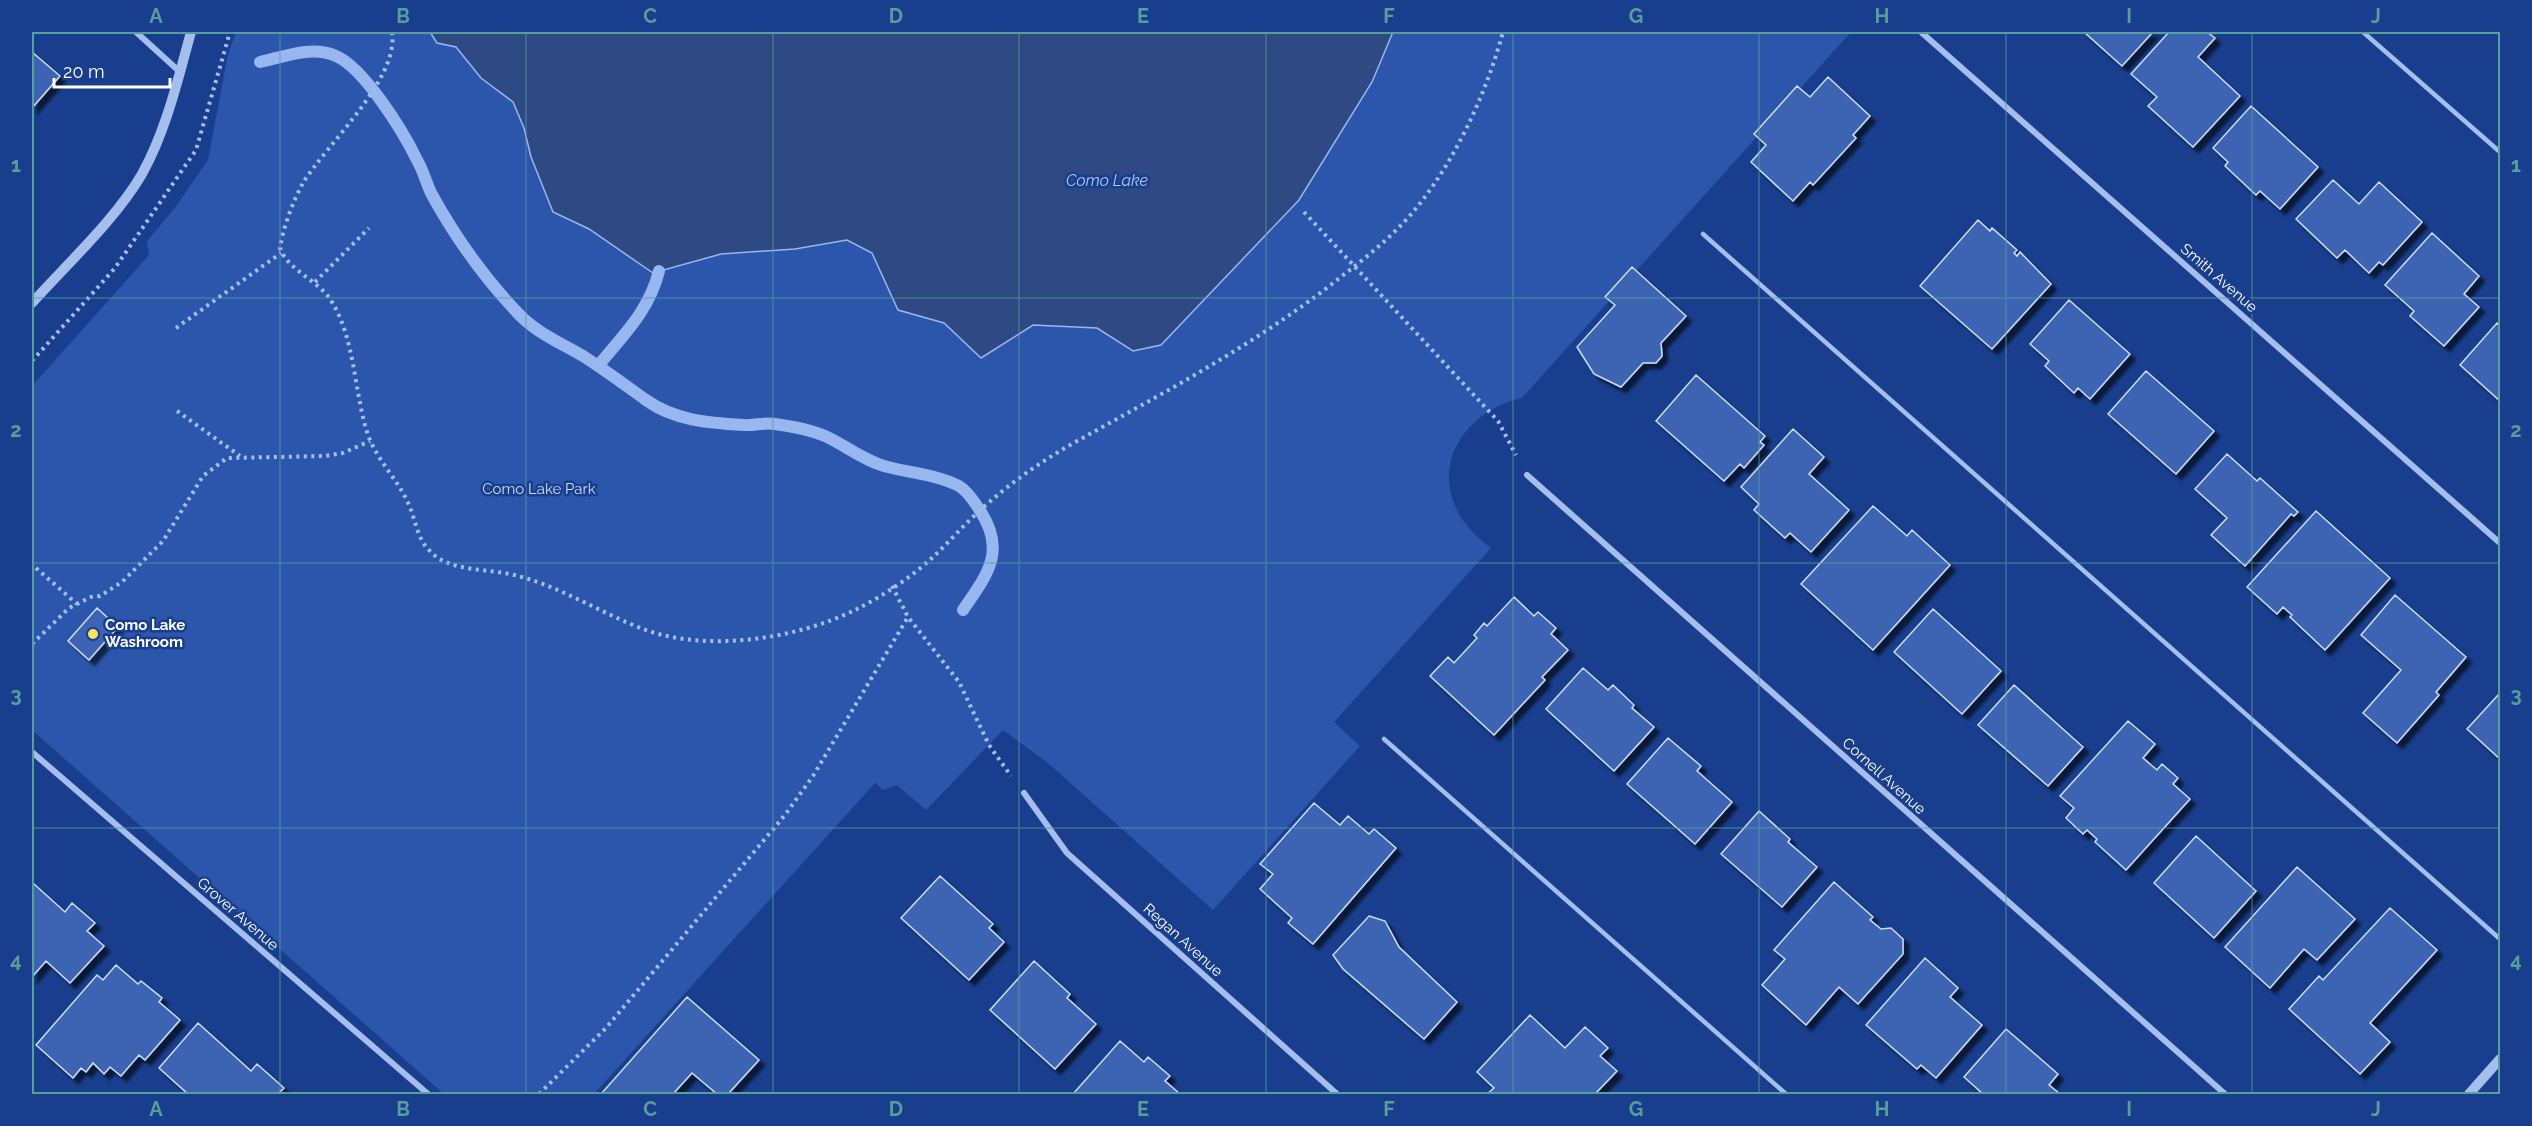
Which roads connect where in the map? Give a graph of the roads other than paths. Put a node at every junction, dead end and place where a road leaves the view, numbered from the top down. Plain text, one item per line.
1 (136, 32) edge
2 (191, 32) edge
3 (1921, 32) edge
4 (2363, 32) edge
5 (180, 72) junction
6 (2500, 152) edge
7 (1703, 234) dead end
8 (32, 303) edge
9 (1527, 475) road end
10 (2500, 543) edge
11 (1384, 740) dead end
12 (32, 752) edge
13 (1024, 793) road end
14 (2500, 939) edge
15 (2500, 1059) edge
16 (428, 1095) edge
17 (1337, 1095) edge
18 (1786, 1095) edge
19 (2225, 1095) edge
20 (2469, 1095) edge

1 - 5 street
2 - 5 street
3 - 10 street, Smith Avenue
4 - 6 lane
5 - 8 street
7 - 14 lane
9 - 19 street, Cornell Avenue
11 - 18 lane
12 - 16 street, Grover Avenue
13 - 17 street, Regan Avenue
15 - 20 street

